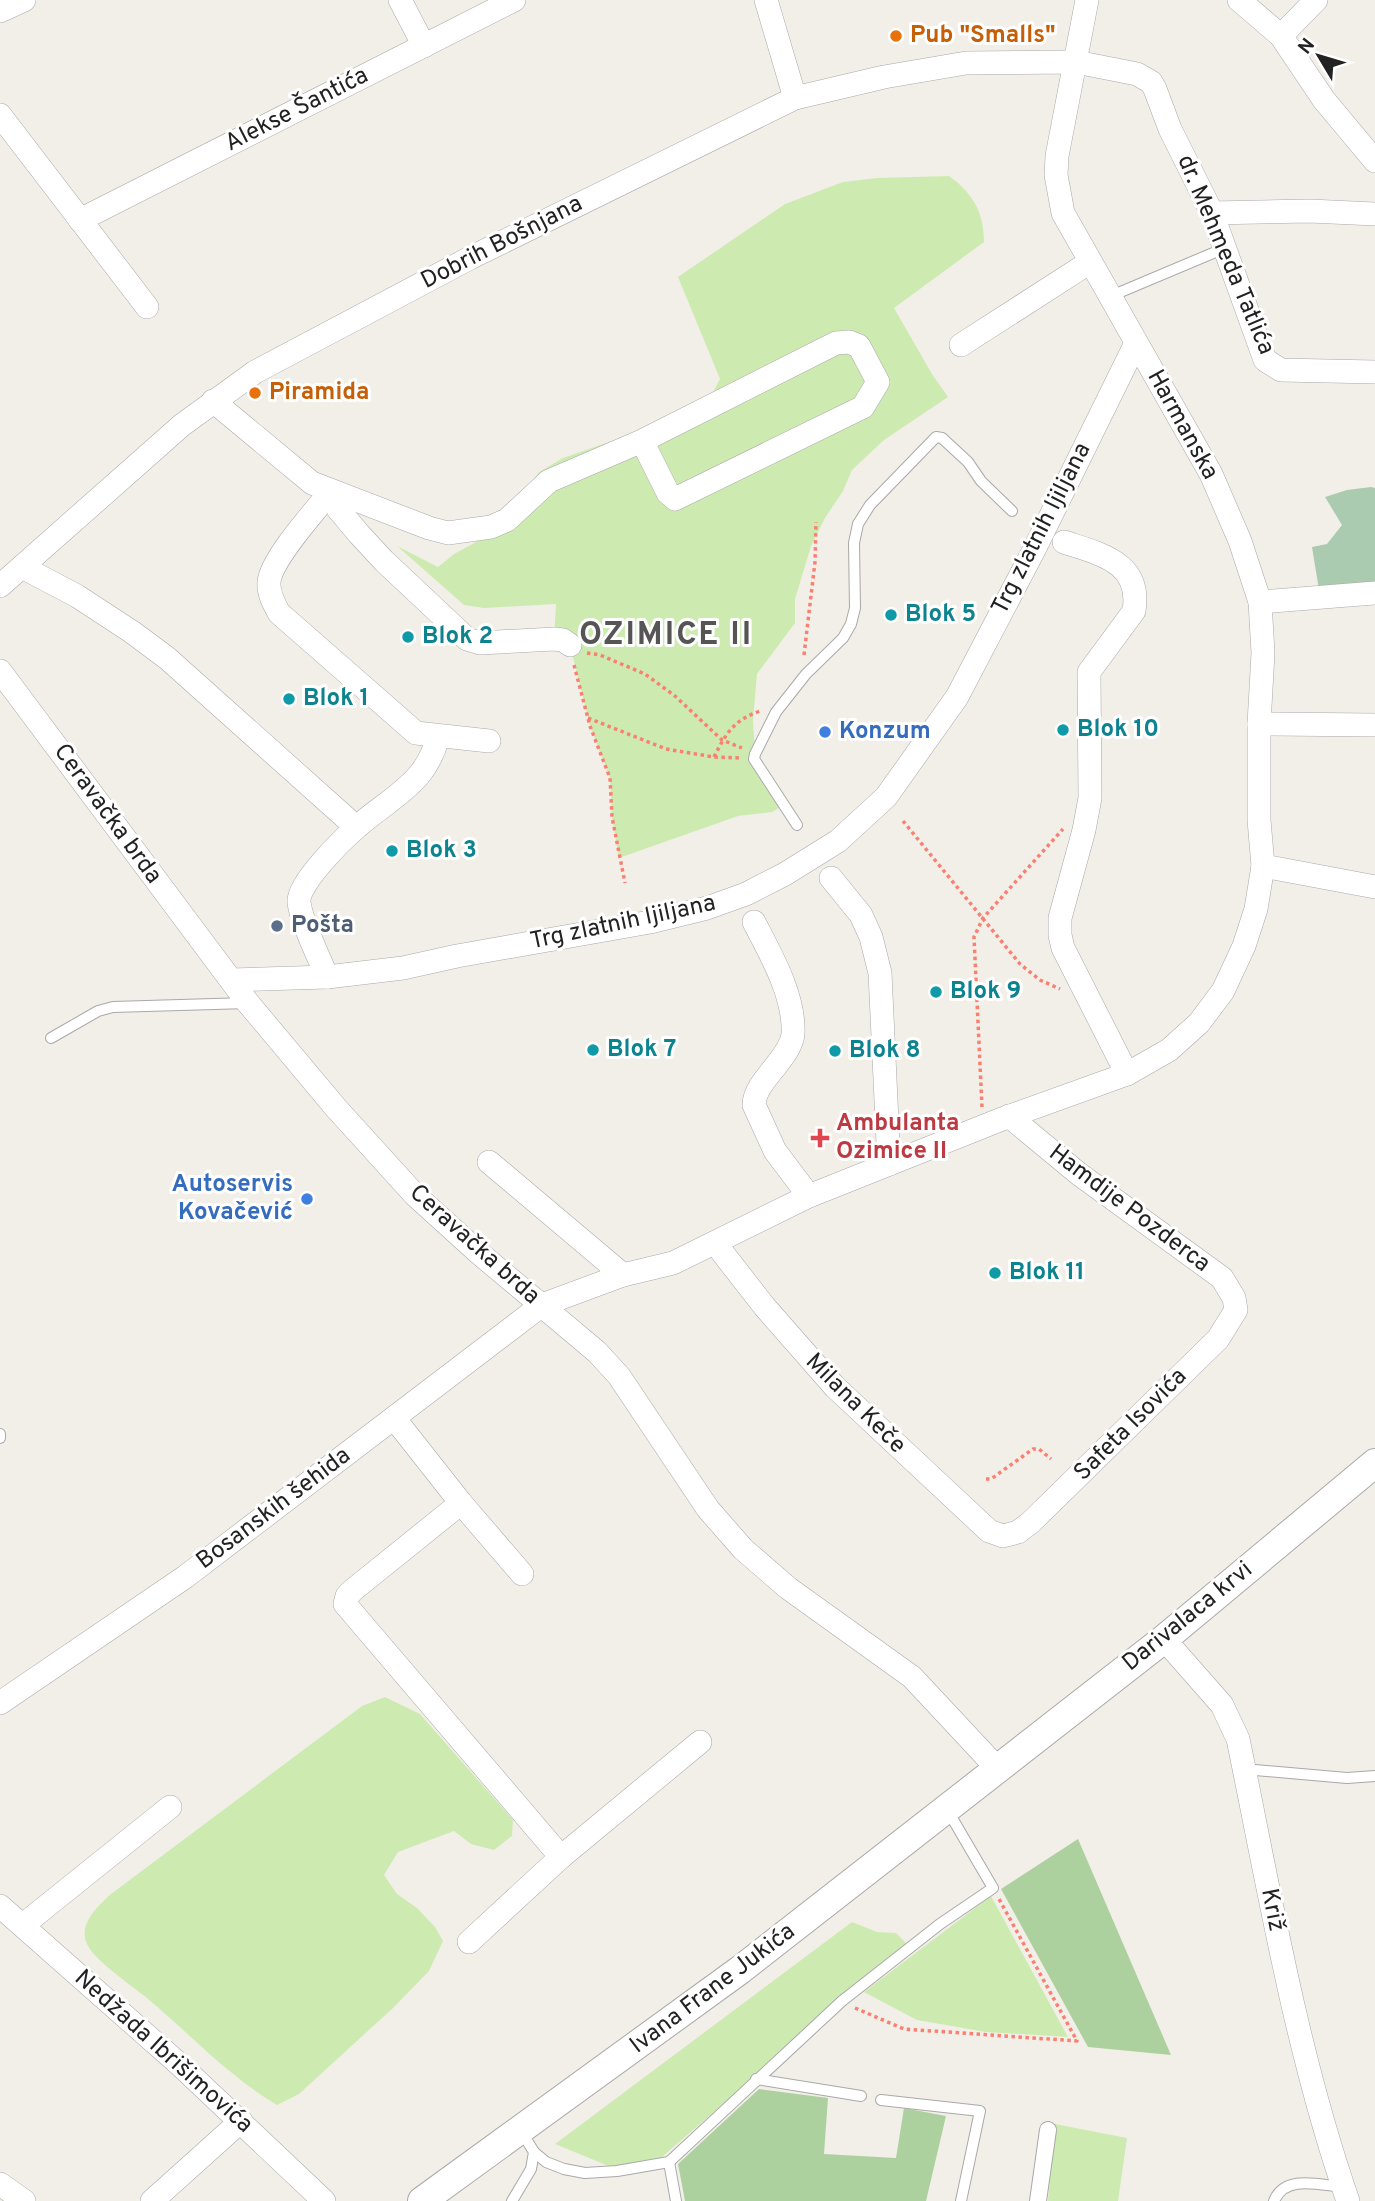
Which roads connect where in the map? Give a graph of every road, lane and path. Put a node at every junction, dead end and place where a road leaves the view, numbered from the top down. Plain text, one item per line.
1 (24, 0) edge
2 (400, 0) edge
3 (514, 0) edge
4 (766, 0) edge
5 (1087, 0) edge
6 (1240, 0) edge
7 (1316, 0) edge
8 (0, 11) edge
9 (1281, 36) junction
10 (424, 46) junction
11 (1076, 62) junction
12 (795, 98) junction
13 (0, 115) edge
14 (1375, 161) edge
15 (1212, 213) junction
16 (1375, 214) edge
17 (80, 220) junction
18 (1225, 248) junction
19 (1090, 262) junction
20 (1111, 296) junction
21 (148, 307) dead end
22 (1136, 343) junction
23 (961, 345) dead end
24 (1375, 372) edge
25 (213, 401) junction
26 (642, 441) junction
27 (331, 491) junction
28 (1012, 511) dead end
29 (816, 522) dead end
30 (1064, 542) dead end
31 (22, 567) junction
32 (0, 586) edge
33 (1375, 593) edge
34 (1260, 602) junction
35 (570, 645) junction
36 (804, 656) dead end
37 (0, 671) edge
38 (762, 710) dead end
39 (588, 718) junction
40 (1259, 724) junction
41 (1375, 725) edge
42 (438, 737) junction
43 (722, 740) junction
44 (489, 741) dead end
45 (755, 756) junction
46 (714, 757) junction
47 (903, 821) dead end
48 (797, 825) dead end
49 (356, 827) junction
50 (1063, 828) dead end
51 (1263, 866) junction
52 (831, 878) dead end
53 (625, 883) dead end
54 (1375, 887) edge
55 (982, 918) junction
56 (754, 922) dead end
57 (327, 977) junction
58 (232, 981) junction
59 (1088, 994) junction
60 (248, 1003) junction
61 (51, 1038) dead end
62 (1127, 1074) junction
63 (1009, 1116) junction
64 (982, 1126) junction
65 (489, 1162) dead end
66 (889, 1164) junction
67 (809, 1196) junction
68 (715, 1243) junction
69 (623, 1275) junction
70 (542, 1305) junction
71 (1236, 1310) joint
72 (394, 1418) junction
73 (1051, 1459) dead end
74 (1375, 1463) edge
75 (986, 1479) dead end
76 (461, 1503) junction
77 (1017, 1532) joint
78 (522, 1574) dead end
79 (1164, 1639) junction
80 (0, 1703) edge
81 (700, 1742) dead end
82 (997, 1768) junction
83 (1244, 1769) junction
84 (1375, 1776) edge
85 (170, 1807) dead end
86 (947, 1809) junction
87 (562, 1857) junction
88 (993, 1888) junction
89 (0, 1906) edge
90 (23, 1925) junction
91 (469, 1942) dead end
92 (842, 2001) junction
93 (756, 2079) junction
94 (860, 2096) dead end
95 (881, 2100) dead end
96 (241, 2121) junction
97 (1048, 2130) dead end
98 (527, 2142) junction
99 (668, 2162) junction
100 (0, 2184) edge
101 (1345, 2194) edge
102 (24, 2201) edge
103 (152, 2201) edge
104 (324, 2201) edge
105 (422, 2201) edge
106 (512, 2201) edge
107 (676, 2201) edge
108 (961, 2201) edge
109 (1038, 2201) edge
110 (1274, 2201) edge

1 - 8 street
2 - 10 street
3 - 10 street, Alekse Šantića
4 - 12 street
5 - 11 street, Harmanska
6 - 9 street
7 - 9 street
9 - 14 street
10 - 17 street, Alekse Šantića
11 - 12 street, Dobrih Bošnjana
11 - 15 street, dr. Mehmeda Tatlića
11 - 19 street, Harmanska
12 - 25 street, Dobrih Bošnjana
13 - 17 street
15 - 16 street
15 - 18 street, dr. Mehmeda Tatlića
17 - 21 street
18 - 20 lane
18 - 24 street, dr. Mehmeda Tatlića
19 - 20 street, Harmanska
19 - 23 street
20 - 22 street, Harmanska
22 - 34 street, Harmanska
22 - 57 street, Trg zlatnih ljiljana
25 - 27 street
25 - 31 street, Dobrih Bošnjana
26 - 26 street
26 - 27 street
27 - 35 street
27 - 42 street
28 - 45 lane
29 - 36 path
30 - 59 street
31 - 32 street, Dobrih Bošnjana
31 - 49 street
33 - 34 street
34 - 40 street, Harmanska
35 - 39 path
35 - 43 path
37 - 58 street, Ceravačka brda
38 - 43 path
39 - 46 path
39 - 53 path
40 - 41 street
40 - 51 street, Harmanska
42 - 44 street
42 - 49 street
43 - 45 path
43 - 46 path
45 - 46 path
45 - 48 lane
47 - 55 path
49 - 57 street
50 - 55 path
51 - 54 street
51 - 62 street, Harmanska
52 - 66 street
55 - 59 path
55 - 64 path
56 - 67 street
57 - 58 street, Trg zlatnih ljiljana
58 - 60 street, Ceravačka brda
59 - 62 street
60 - 61 lane
60 - 70 street, Ceravačka brda
62 - 63 street, Harmanska
63 - 64 street, Harmanska
63 - 71 street, Hamdije Pozderca
64 - 66 street, Bosanskih šehida
65 - 69 street
66 - 67 street, Bosanskih šehida
67 - 68 street, Bosanskih šehida
68 - 69 street, Bosanskih šehida
68 - 77 street, Milana Keče
69 - 70 street, Bosanskih šehida
70 - 72 street, Bosanskih šehida
70 - 82 street, Ceravačka brda
71 - 77 street, Safeta Isovića
72 - 76 street
72 - 80 street, Bosanskih šehida
73 - 75 path
74 - 79 street, Darivalaca krvi
76 - 78 street
76 - 87 street
79 - 82 street, Darivalaca krvi
79 - 83 street, Križ
81 - 87 street
82 - 86 street, Ivana Frane Jukića
83 - 84 lane
83 - 101 street, Križ
85 - 90 street
86 - 88 lane
86 - 98 street, Ivana Frane Jukića
87 - 91 street
88 - 92 lane
88 - 92 path
89 - 90 street, Nedžada Ibrišimovića
90 - 96 street, Nedžada Ibrišimovića
92 - 93 lane
93 - 94 lane
93 - 99 lane
95 - 108 lane
96 - 103 street
96 - 104 street, Nedžada Ibrišimovića
97 - 109 street
98 - 99 lane
98 - 105 street, Ivana Frane Jukića
98 - 106 lane
99 - 107 lane
100 - 102 street
101 - 110 lane

